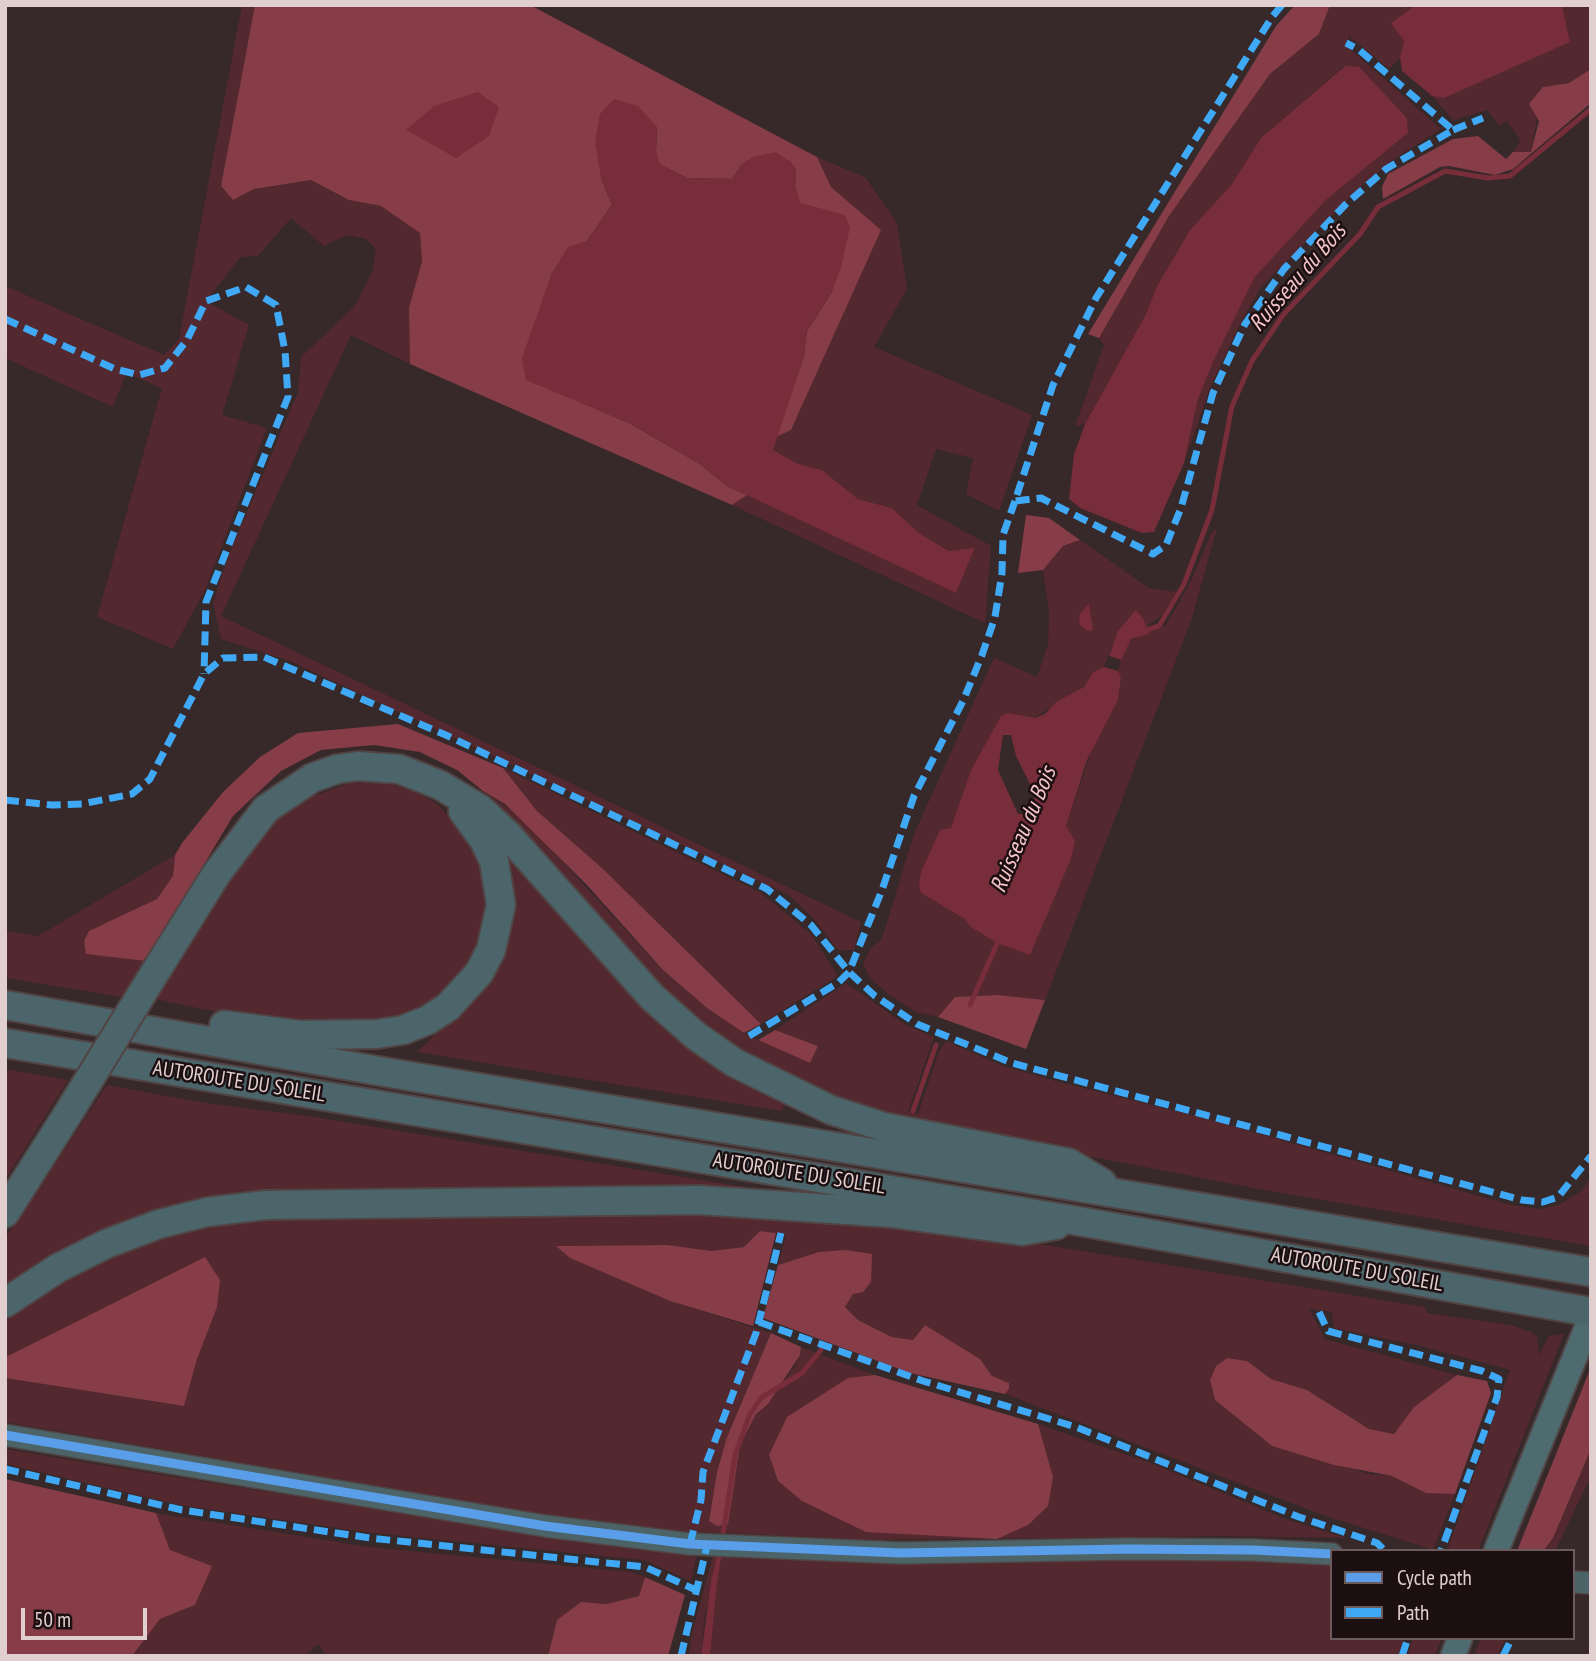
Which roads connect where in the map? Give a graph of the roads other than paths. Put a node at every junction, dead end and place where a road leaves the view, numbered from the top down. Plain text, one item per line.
1 (440, 785) junction
2 (5, 1005) edge
3 (177, 1035) junction
4 (5, 1043) edge
5 (1113, 1191) junction
6 (5, 1213) edge
7 (1078, 1221) junction
8 (1591, 1272) edge
9 (5, 1303) edge
10 (1591, 1315) edge
11 (5, 1435) edge
12 (1497, 1549) edge
13 (1330, 1555) edge

1 - 3 highway
1 - 5 highway
1 - 6 highway, bridge
2 - 3 highway, AUTOROUTE DU SOLEIL
3 - 5 highway, AUTOROUTE DU SOLEIL
4 - 7 highway, AUTOROUTE DU SOLEIL
5 - 8 highway, AUTOROUTE DU SOLEIL
7 - 9 highway
7 - 10 highway, AUTOROUTE DU SOLEIL
10 - 12 main road
11 - 13 street

